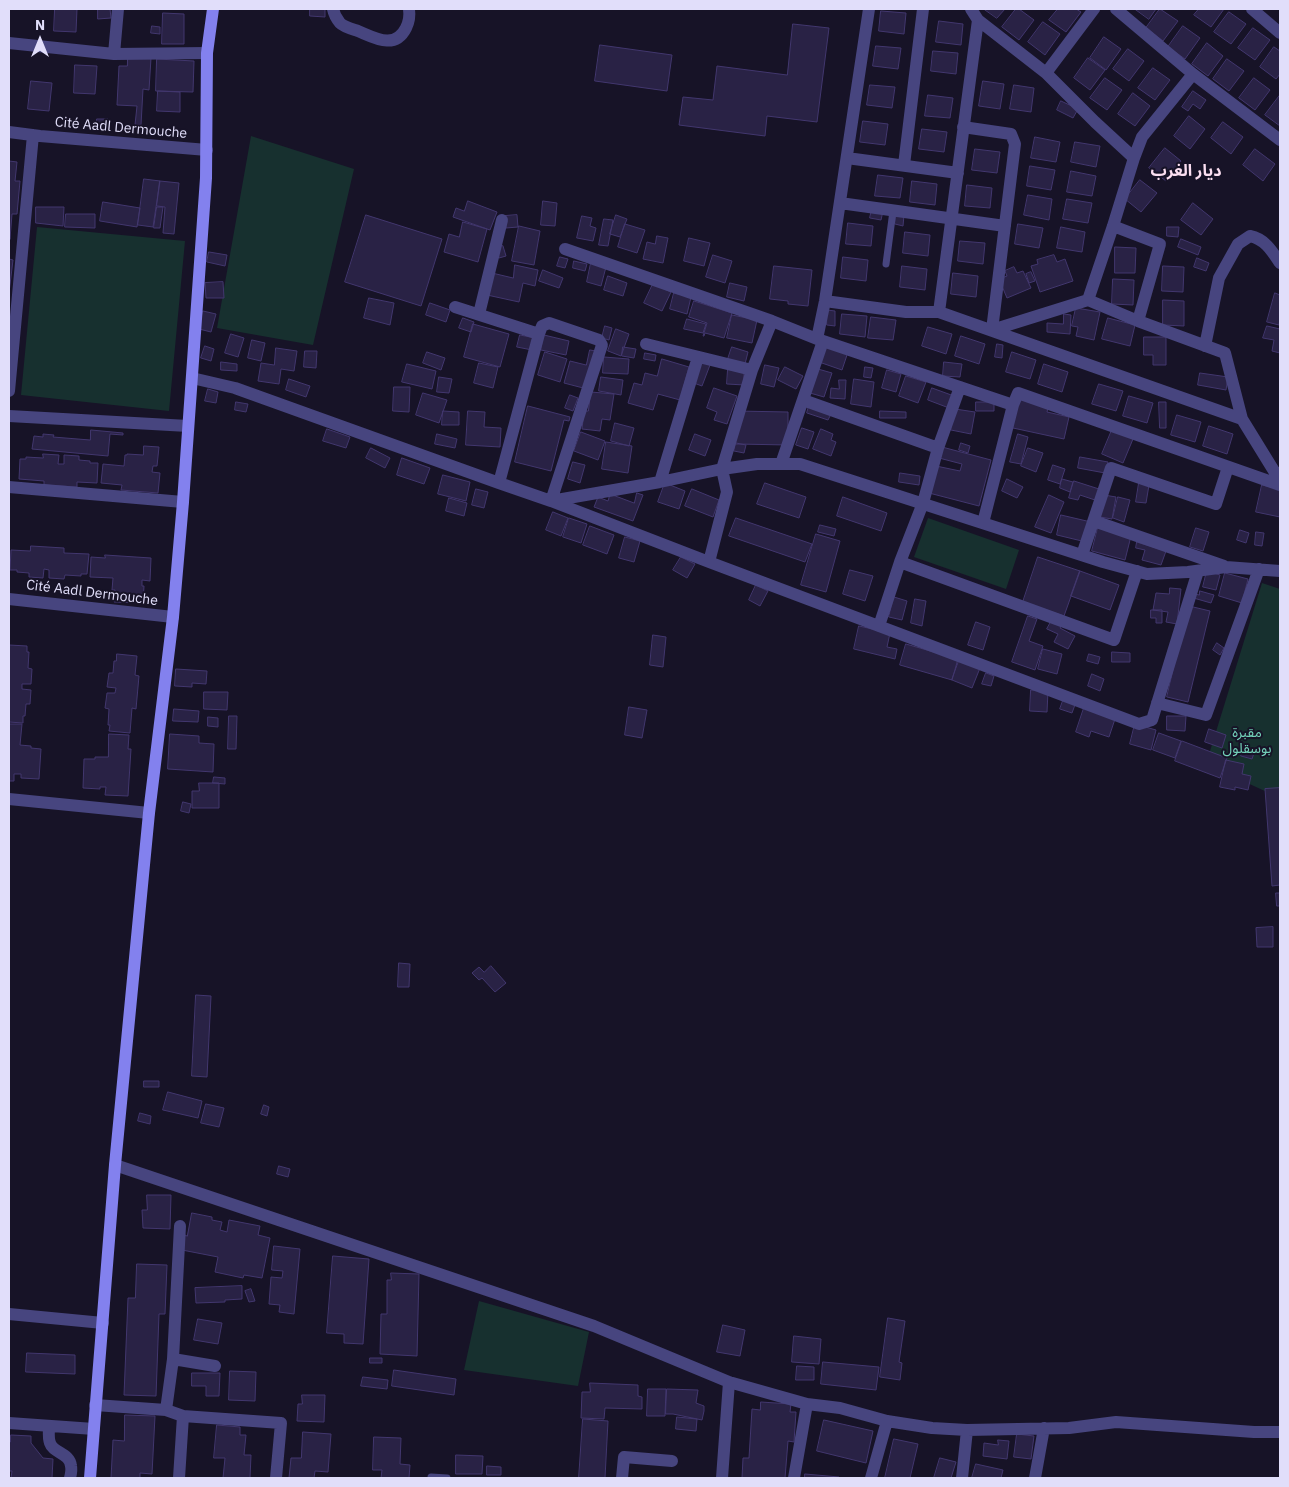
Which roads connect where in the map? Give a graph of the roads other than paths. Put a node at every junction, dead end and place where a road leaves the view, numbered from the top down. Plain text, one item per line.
1 (118, 9) edge
2 (213, 9) edge
3 (332, 9) edge
4 (409, 9) edge
5 (869, 9) edge
6 (924, 9) edge
7 (971, 9) edge
8 (1094, 9) edge
9 (1116, 9) edge
10 (1252, 9) edge
11 (978, 20) junction
12 (1280, 33) edge
13 (9, 43) edge
14 (207, 53) junction
15 (114, 54) junction
16 (1046, 73) junction
17 (1193, 74) junction
18 (964, 128) junction
19 (9, 132) edge
20 (33, 135) junction
21 (1280, 140) edge
22 (207, 150) junction
23 (847, 158) junction
24 (1134, 158) junction
25 (904, 165) junction
26 (958, 172) junction
27 (840, 203) junction
28 (894, 211) junction
29 (952, 219) junction
30 (502, 220) dead end
31 (1005, 226) junction
32 (1113, 226) junction
33 (565, 249) dead end
34 (1280, 263) edge
35 (886, 264) dead end
36 (1088, 300) junction
37 (825, 301) junction
38 (455, 307) dead end
39 (939, 312) junction
40 (479, 314) junction
41 (772, 321) junction
42 (1138, 321) junction
43 (992, 330) junction
44 (540, 334) junction
45 (820, 340) junction
46 (646, 344) dead end
47 (1205, 346) junction
48 (698, 357) junction
49 (752, 370) junction
50 (192, 378) junction
51 (960, 387) junction
52 (9, 391) edge
53 (803, 400) junction
54 (1013, 405) junction
55 (9, 416) edge
56 (1242, 418) junction
57 (188, 426) junction
58 (938, 448) junction
59 (781, 464) junction
60 (1228, 467) junction
61 (722, 469) junction
62 (1280, 475) edge
63 (660, 482) junction
64 (499, 483) junction
65 (1280, 485) edge
66 (9, 487) edge
67 (551, 501) junction
68 (183, 502) junction
69 (923, 503) junction
70 (1094, 521) junction
71 (983, 523) junction
72 (1082, 555) junction
73 (709, 562) junction
74 (900, 562) junction
75 (1226, 567) junction
76 (1279, 568) edge
77 (1259, 569) junction
78 (1137, 571) junction
79 (1198, 571) junction
80 (9, 599) edge
81 (173, 618) junction
82 (879, 626) junction
83 (1158, 703) junction
84 (9, 799) edge
85 (149, 813) junction
86 (115, 1165) junction
87 (180, 1226) dead end
88 (9, 1314) edge
89 (103, 1323) junction
90 (173, 1359) junction
91 (215, 1366) dead end
92 (729, 1382) junction
93 (806, 1404) junction
94 (95, 1405) junction
95 (166, 1410) junction
96 (183, 1416) junction
97 (887, 1420) junction
98 (9, 1423) edge
99 (49, 1426) junction
100 (1044, 1428) junction
101 (94, 1429) junction
102 (967, 1430) junction
103 (1280, 1432) edge
104 (672, 1461) dead end
105 (70, 1478) edge
106 (90, 1478) edge
107 (179, 1478) edge
108 (276, 1478) edge
109 (431, 1478) edge
110 (447, 1478) edge
111 (622, 1478) edge
112 (722, 1478) edge
113 (794, 1478) edge
114 (871, 1478) edge
115 (962, 1478) edge
116 (1035, 1478) edge

1 - 15 street
2 - 14 main road
3 - 4 street
5 - 23 street
6 - 25 street
7 - 11 street
8 - 16 street
9 - 17 street
10 - 12 street
11 - 16 street
11 - 18 street
13 - 15 street
14 - 15 street
14 - 22 main road
16 - 24 street
17 - 21 street
17 - 24 street
18 - 26 street
18 - 31 street
19 - 20 street, Cité Aadl Dermouche
20 - 22 street, Cité Aadl Dermouche
20 - 52 street
22 - 50 main road
23 - 25 street
23 - 27 street
24 - 32 street
25 - 26 street
26 - 29 street
27 - 28 street
27 - 37 street
28 - 29 street
28 - 35 lane
29 - 31 street
29 - 39 street
30 - 40 street
31 - 43 street
32 - 36 street
32 - 42 street
33 - 41 street
34 - 47 street
36 - 42 street
36 - 43 street
37 - 39 street
37 - 45 street
38 - 40 street
39 - 43 street
40 - 44 street
41 - 45 street
41 - 49 street
42 - 47 street
43 - 56 street
44 - 64 street
44 - 67 street
45 - 51 street
45 - 53 street
46 - 48 street
47 - 56 street
48 - 49 street
48 - 63 street
49 - 61 street
50 - 57 main road
50 - 64 street
51 - 54 street
51 - 58 street
53 - 58 street
53 - 59 street
54 - 60 street
54 - 71 street
55 - 57 street
56 - 62 street
57 - 68 main road
58 - 69 street
59 - 61 street
59 - 69 street
60 - 65 street
60 - 70 street
61 - 63 street
61 - 73 street
63 - 67 street
64 - 67 street
66 - 68 street
67 - 73 street
68 - 81 main road
69 - 71 street
69 - 74 street
70 - 72 street
70 - 75 street
71 - 72 street
72 - 78 street
73 - 82 street
74 - 78 street
74 - 82 street
75 - 77 street
75 - 79 street
76 - 77 street
77 - 83 street
78 - 79 street
79 - 83 street
80 - 81 street, Cité Aadl Dermouche
81 - 85 main road
82 - 83 street
84 - 85 street
85 - 86 main road
86 - 89 main road
86 - 92 street
87 - 90 street
88 - 89 street
89 - 94 main road
90 - 91 street
90 - 95 street
92 - 93 street
92 - 112 street
93 - 97 street
93 - 113 street
94 - 95 street
94 - 101 main road
95 - 96 street
96 - 107 street
96 - 108 street
97 - 102 street
97 - 114 street
98 - 99 street
99 - 101 street
99 - 105 street
100 - 102 street
100 - 103 street
100 - 116 street
101 - 106 main road
102 - 115 street
104 - 111 street
109 - 110 lane

